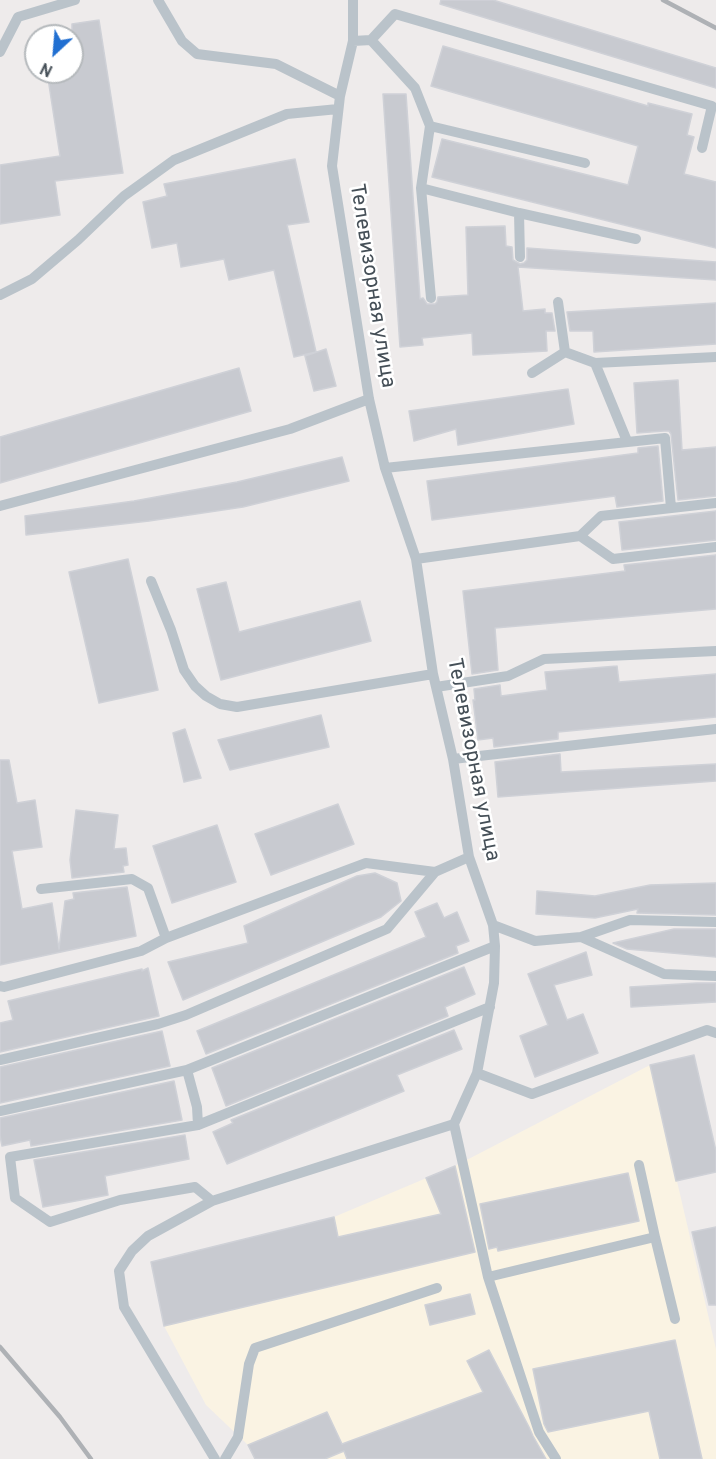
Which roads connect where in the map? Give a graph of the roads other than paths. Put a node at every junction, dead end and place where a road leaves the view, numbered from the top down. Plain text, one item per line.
1 (75, 0) edge
2 (158, 0) edge
3 (353, 0) edge
4 (371, 40) junction
5 (353, 41) junction
6 (0, 52) edge
7 (340, 96) junction
8 (714, 107) edge
9 (338, 109) junction
10 (430, 126) junction
11 (702, 148) dead end
12 (585, 163) dead end
13 (421, 188) junction
14 (519, 213) junction
15 (636, 239) dead end
16 (520, 257) dead end
17 (0, 295) edge
18 (430, 298) dead end
19 (558, 302) dead end
20 (565, 352) junction
21 (716, 357) edge
22 (595, 363) junction
23 (532, 373) dead end
24 (369, 399) junction
25 (627, 441) junction
26 (385, 468) junction
27 (716, 503) edge
28 (0, 506) edge
29 (671, 508) junction
30 (580, 536) junction
31 (716, 547) edge
32 (416, 559) junction
33 (151, 581) dead end
34 (716, 651) edge
35 (433, 674) junction
36 (436, 687) junction
37 (716, 729) edge
38 (453, 759) junction
39 (469, 857) junction
40 (435, 872) junction
41 (41, 889) dead end
42 (716, 922) edge
43 (493, 925) junction
44 (581, 937) junction
45 (166, 938) junction
46 (495, 945) junction
47 (716, 976) edge
48 (0, 986) edge
49 (490, 1008) junction
50 (716, 1033) edge
51 (0, 1060) edge
52 (187, 1070) junction
53 (477, 1073) junction
54 (0, 1111) edge
55 (454, 1124) junction
56 (198, 1125) junction
57 (639, 1165) dead end
58 (212, 1201) junction
59 (656, 1237) junction
60 (488, 1277) junction
61 (437, 1288) dead end
62 (675, 1319) dead end
63 (216, 1459) edge
64 (225, 1459) edge
65 (556, 1459) edge

1 - 6 lane
2 - 7 lane
3 - 5 lane, Телевизорная улица
4 - 5 lane
4 - 8 lane
4 - 10 lane
5 - 7 lane, Телевизорная улица
7 - 9 lane, Телевизорная улица
8 - 11 lane
9 - 17 lane
9 - 24 lane, Телевизорная улица
10 - 12 lane
10 - 13 lane
13 - 14 lane
13 - 18 lane
14 - 15 lane
14 - 16 lane
19 - 20 lane
20 - 22 lane
20 - 23 lane
21 - 22 lane
22 - 25 lane
24 - 26 lane, Телевизорная улица
24 - 28 lane
25 - 26 lane
25 - 29 lane
26 - 32 lane, Телевизорная улица
27 - 29 lane
29 - 30 lane
30 - 31 lane
30 - 32 lane
32 - 35 lane, Телевизорная улица
33 - 35 lane
34 - 36 lane
35 - 36 lane, Телевизорная улица
36 - 38 lane, Телевизорная улица
37 - 38 lane
38 - 39 lane, Телевизорная улица
39 - 40 lane
39 - 43 lane, Телевизорная улица
40 - 45 lane
40 - 51 lane
41 - 45 lane
42 - 44 lane
43 - 44 lane
43 - 46 lane, Телевизорная улица
44 - 47 lane
45 - 48 lane
46 - 49 lane, Телевизорная улица
46 - 52 lane
49 - 53 lane, Телевизорная улица
49 - 56 lane
50 - 53 lane
52 - 54 lane
52 - 56 lane
53 - 55 lane, Телевизорная улица
55 - 58 lane
55 - 60 lane
56 - 58 lane
57 - 59 lane
58 - 63 lane
59 - 60 lane
59 - 62 lane
60 - 65 lane
61 - 64 lane

